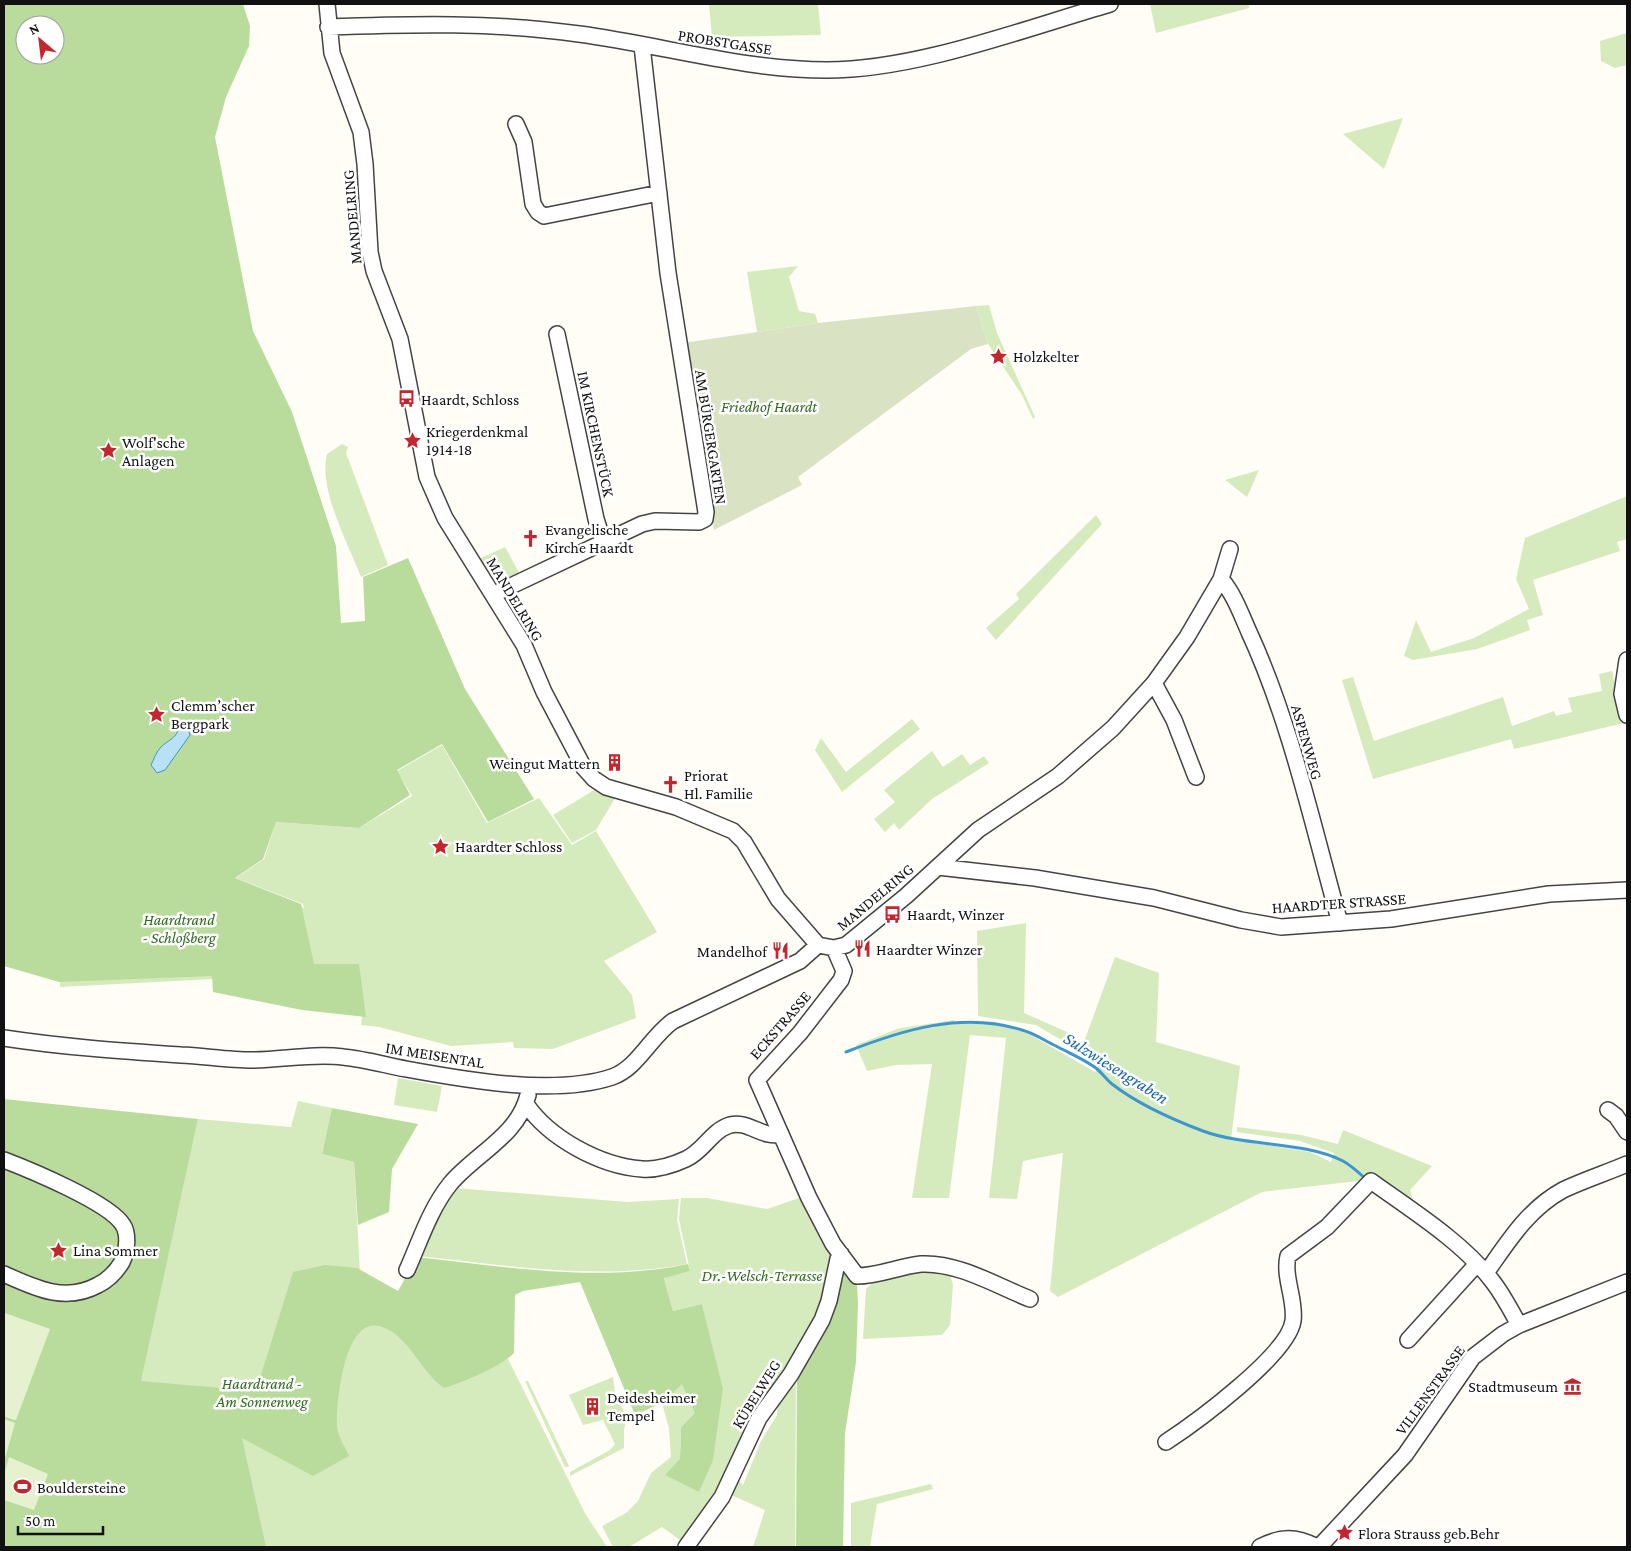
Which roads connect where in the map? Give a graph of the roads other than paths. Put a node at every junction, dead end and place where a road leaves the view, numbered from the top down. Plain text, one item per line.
1 (327, 4) edge
2 (1110, 4) edge
3 (328, 27) junction
4 (642, 46) junction
5 (516, 124) dead end
6 (659, 193) junction
7 (557, 334) dead end
8 (603, 541) junction
9 (1230, 549) dead end
10 (1221, 579) junction
11 (494, 594) junction
12 (1627, 660) edge
13 (1154, 683) junction
14 (1627, 715) edge
15 (1196, 777) dead end
16 (938, 868) junction
17 (1627, 890) edge
18 (1340, 923) junction
19 (818, 945) junction
20 (834, 948) junction
21 (4, 1038) edge
22 (530, 1085) junction
23 (526, 1104) junction
24 (1608, 1110) dead end
25 (1627, 1132) edge
26 (781, 1134) junction
27 (4, 1160) edge
28 (1627, 1164) edge
29 (841, 1254) junction
30 (1481, 1269) junction
31 (407, 1270) dead end
32 (4, 1274) edge
33 (1627, 1282) edge
34 (1030, 1299) dead end
35 (1519, 1325) junction
36 (1408, 1340) dead end
37 (1166, 1442) dead end
38 (686, 1547) edge
39 (1260, 1547) edge
40 (1318, 1547) edge

1 - 3 street, MANDELRING
2 - 4 street, PROBSTGASSE
3 - 4 street, PROBSTGASSE
3 - 11 street, MANDELRING
4 - 6 street, AM BÜRGERGARTEN
5 - 6 street
6 - 8 street, AM BÜRGERGARTEN
7 - 8 street, IM KIRCHENSTÜCK
8 - 11 street, AM BÜRGERGARTEN
9 - 10 street
10 - 13 street
10 - 18 street, ASPENWEG
11 - 19 street, MANDELRING
12 - 14 street
13 - 15 street
13 - 16 street
16 - 18 street, HAARDTER STRASSE
16 - 20 street, MANDELRING
17 - 18 street, HAARDTER STRASSE
19 - 20 street, MANDELRING
19 - 22 street, IM MEISENTAL
20 - 26 street, ECKSTRASSE
21 - 22 street, IM MEISENTAL
22 - 23 street
23 - 26 street
23 - 31 street
24 - 25 street
26 - 29 street
27 - 32 street
28 - 30 street
29 - 34 street
29 - 38 street, KÜBELWEG
30 - 35 street
30 - 36 street
30 - 37 street
33 - 35 street, VILLENSTRASSE
35 - 40 street, VILLENSTRASSE
39 - 40 street

